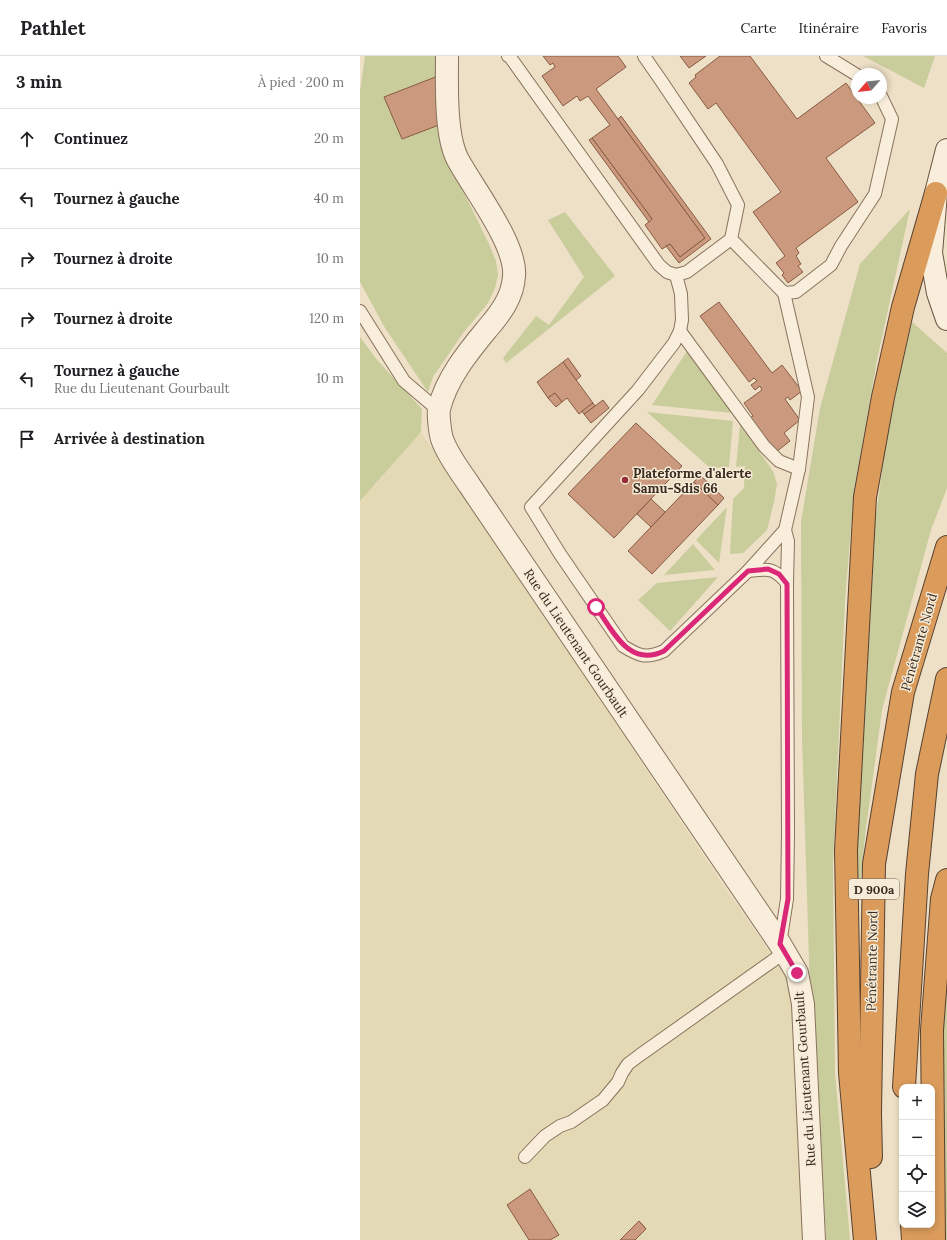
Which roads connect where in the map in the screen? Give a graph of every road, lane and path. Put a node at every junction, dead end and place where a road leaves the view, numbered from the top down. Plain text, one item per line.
1 (447, 56) edge
2 (510, 56) edge
3 (644, 56) edge
4 (826, 56) edge
5 (851, 71) edge
6 (885, 104) edge
7 (947, 150) edge
8 (936, 193) junction
9 (947, 214) edge
10 (731, 239) junction
11 (676, 275) junction
12 (947, 276) edge
13 (784, 293) junction
14 (360, 310) edge
15 (947, 319) edge
16 (680, 331) junction
17 (438, 410) junction
18 (799, 469) junction
19 (785, 530) junction
20 (947, 547) edge
21 (748, 571) junction
22 (787, 584) junction
23 (947, 679) edge
24 (947, 880) edge
25 (782, 948) junction
26 (904, 1084) edge
27 (525, 1157) dead end
28 (912, 1228) edge
29 (814, 1240) edge
30 (865, 1240) edge
31 (873, 1240) edge
32 (912, 1240) edge
33 (934, 1240) edge

1 - 17 street, Rue du Lieutenant Gourbault
2 - 11 lane
3 - 10 lane
4 - 5 lane
6 - 13 lane
7 - 8 street
8 - 15 street
8 - 30 highway
9 - 12 street
10 - 11 lane
10 - 13 lane
11 - 16 lane
13 - 18 lane
14 - 17 lane
16 - 18 lane
16 - 21 lane
17 - 25 street, Rue du Lieutenant Gourbault
18 - 19 lane
19 - 21 lane
19 - 22 lane
20 - 31 highway, Pénétrante Nord / D 900a
21 - 22 lane
22 - 25 lane
23 - 26 highway, D 900a
24 - 33 highway
25 - 27 lane
25 - 29 street, Rue du Lieutenant Gourbault
28 - 32 highway

